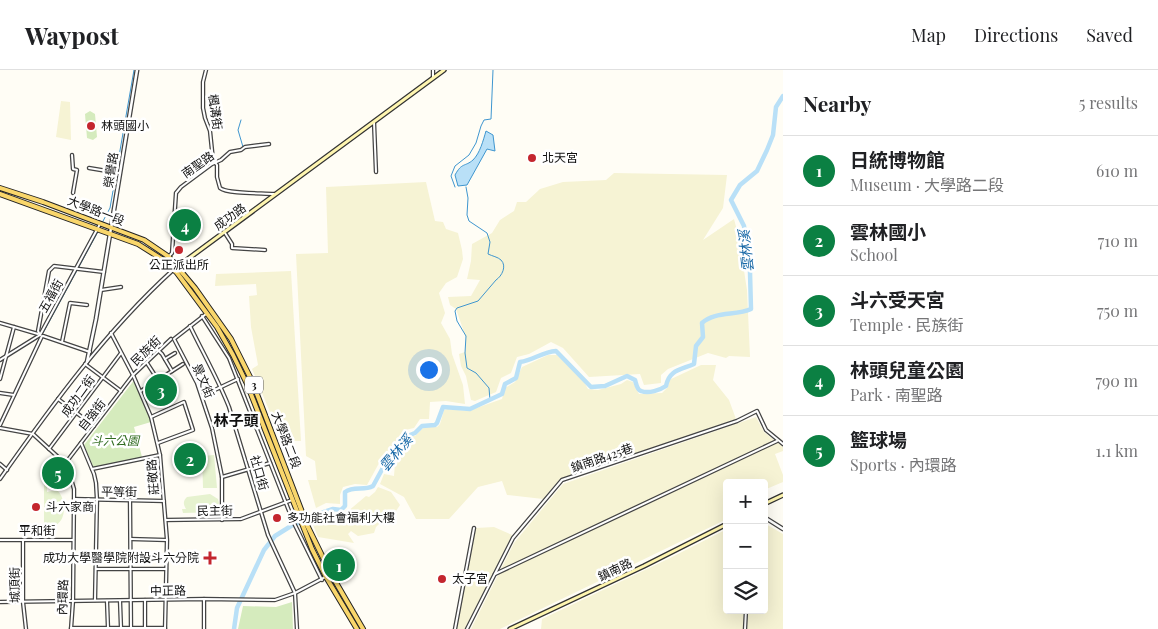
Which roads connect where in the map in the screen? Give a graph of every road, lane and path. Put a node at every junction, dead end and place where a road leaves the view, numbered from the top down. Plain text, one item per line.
1 (137, 70) edge
2 (206, 70) edge
3 (433, 70) edge
4 (444, 70) edge
5 (433, 78) junction
6 (374, 122) junction
7 (269, 144) dead end
8 (72, 155) dead end
9 (215, 162) junction
10 (88, 168) dead end
11 (376, 172) dead end
12 (119, 173) junction
13 (0, 188) edge
14 (73, 193) dead end
15 (0, 194) edge
16 (274, 194) junction
17 (100, 224) junction
18 (111, 227) junction
19 (97, 229) junction
20 (224, 232) junction
21 (110, 233) junction
22 (265, 250) dead end
23 (169, 257) junction
24 (165, 261) junction
25 (76, 268) junction
26 (176, 268) junction
27 (104, 272) junction
28 (121, 287) dead end
29 (101, 290) junction
30 (88, 305) dead end
31 (204, 315) junction
32 (0, 323) edge
33 (14, 326) junction
34 (190, 326) junction
35 (110, 333) junction
36 (41, 335) junction
37 (173, 339) junction
38 (148, 341) dead end
39 (62, 342) junction
40 (159, 351) junction
41 (91, 353) junction
42 (122, 353) junction
43 (175, 353) dead end
44 (7, 357) junction
45 (0, 360) edge
46 (165, 360) junction
47 (86, 363) junction
48 (147, 363) junction
49 (243, 363) junction
50 (183, 364) dead end
51 (239, 366) junction
52 (172, 371) junction
53 (134, 376) junction
54 (103, 377) junction
55 (0, 379) edge
56 (158, 380) junction
57 (238, 380) junction
58 (222, 388) junction
59 (122, 391) junction
60 (140, 391) junction
61 (0, 393) edge
62 (14, 395) junction
63 (202, 396) junction
64 (58, 399) junction
65 (78, 414) junction
66 (151, 417) junction
67 (94, 426) junction
68 (0, 427) edge
69 (32, 434) junction
70 (778, 440) junction
71 (81, 443) junction
72 (158, 443) junction
73 (783, 444) edge
74 (50, 449) junction
75 (160, 455) junction
76 (271, 463) junction
77 (0, 464) edge
78 (64, 464) junction
79 (7, 470) junction
80 (92, 470) junction
81 (249, 470) junction
82 (286, 470) junction
83 (282, 472) junction
84 (222, 477) junction
85 (0, 479) edge
86 (783, 495) edge
87 (74, 499) junction
88 (97, 500) junction
89 (130, 500) junction
90 (292, 500) junction
91 (164, 501) junction
92 (768, 502) edge
93 (286, 503) junction
94 (261, 512) junction
95 (302, 517) junction
96 (165, 520) junction
97 (222, 520) junction
98 (768, 520) edge
99 (305, 526) junction
100 (723, 526) edge
101 (474, 528) dead end
102 (783, 529) edge
103 (0, 540) edge
104 (23, 540) junction
105 (74, 540) junction
106 (131, 540) junction
107 (167, 540) junction
108 (96, 569) junction
109 (166, 569) junction
110 (131, 570) junction
111 (331, 574) junction
112 (495, 574) junction
113 (326, 576) junction
114 (322, 580) junction
115 (295, 593) junction
116 (204, 599) junction
117 (95, 600) junction
118 (107, 600) junction
119 (120, 600) junction
120 (131, 600) junction
121 (146, 600) junction
122 (166, 600) junction
123 (73, 601) junction
124 (0, 602) edge
125 (23, 602) junction
126 (746, 614) edge
127 (108, 628) edge
128 (121, 628) edge
129 (131, 628) edge
130 (145, 628) edge
131 (26, 629) edge
132 (71, 629) edge
133 (115, 629) edge
134 (165, 629) edge
135 (204, 629) edge
136 (297, 629) edge
137 (357, 629) edge
138 (363, 629) edge
139 (455, 629) edge
140 (467, 629) edge
141 (510, 629) edge
142 (745, 629) edge

1 - 12 street, 榮譽路
2 - 9 street, 楓溝街
3 - 5 street
4 - 5 main road, 成功路
5 - 6 main road, 成功路
6 - 11 street
6 - 16 main road, 成功路
7 - 9 street, 南聖路
8 - 14 street
9 - 16 street, 楓溝街
9 - 23 street, 南聖路
10 - 12 street
12 - 18 street, 榮譽路
13 - 17 main road, 大學路一段 / 3
15 - 19 main road, 大學路一段 / 3
16 - 20 main road, 成功路
17 - 18 main road, 大學路一段 / 3
17 - 19 street, 五福街
18 - 21 street, 榮譽路
18 - 23 main road, 大學路一段 / 3
19 - 21 main road, 大學路一段 / 3
19 - 25 street, 五福街
20 - 22 street
20 - 26 main road, 成功路
21 - 24 main road, 大學路一段 / 3
21 - 27 street, 榮譽路
23 - 24 street
23 - 26 main road, 大學路一段 / 3
24 - 26 main road, 大學路一段 / 3
25 - 27 street
25 - 36 street, 五福街
25 - 36 street
26 - 31 main road, 大學路二段 / 3
26 - 35 street, 成功路
26 - 49 main road, 大學路二段 / 3
27 - 29 street, 榮譽路
28 - 29 street
29 - 41 street, 榮譽路
30 - 39 street
31 - 34 street, 民族街
31 - 51 main road, 大學路二段 / 3
31 - 57 street, 大學路二段
32 - 33 street
33 - 36 street
33 - 44 street
34 - 37 street, 民族街
34 - 58 street, 社口街
35 - 41 street, 成功路
35 - 42 street, 莊敬路
36 - 39 street
36 - 44 street
36 - 62 street, 五福街
37 - 40 street, 民族街
37 - 63 street, 景文街
38 - 40 street
39 - 41 street
40 - 46 street
40 - 48 street, 民族街
41 - 47 street, 榮譽路
42 - 53 street, 莊敬路
42 - 54 street, 成功二街
43 - 46 street
44 - 45 street
44 - 55 street
46 - 52 street
47 - 54 street
47 - 64 street
48 - 53 street, 民族街
48 - 56 street
49 - 51 main road
49 - 82 main road, 大學路二段 / 3
50 - 52 street
51 - 83 main road, 大學路二段 / 3
52 - 56 street
53 - 59 street, 自強街
53 - 60 street, 莊敬路
54 - 59 street
54 - 65 street, 成功二街
56 - 60 street
57 - 58 street
57 - 76 street, 大學路二段
58 - 63 street
58 - 81 street, 社口街
59 - 67 street, 自強街
60 - 66 street, 莊敬路
61 - 62 street
62 - 68 street, 五福街
63 - 84 street, 景文街
64 - 65 street
64 - 69 street
65 - 67 street
65 - 74 street, 成功二街
66 - 72 street, 莊敬路
66 - 72 street
67 - 71 street, 自強街
68 - 69 street, 內環路
69 - 74 street, 內環路
69 - 79 street
70 - 73 street
70 - 112 street
70 - 112 street, 鎮南路425巷
71 - 78 street, 自強街
71 - 80 street
72 - 75 street, 莊敬路
74 - 78 street, 內環路
75 - 80 street
75 - 91 street, 莊敬路
76 - 81 street
76 - 93 street, 大學路二段
77 - 79 street
78 - 87 street, 內環路
79 - 85 street
80 - 88 street
81 - 84 street
81 - 94 street, 社口街
82 - 83 main road
82 - 95 main road, 大學路二段 / 3
83 - 90 main road, 大學路二段 / 3
84 - 97 street, 景文街
86 - 92 main road
87 - 88 street, 平等街
87 - 105 street, 內環路
88 - 89 street, 平等街
88 - 108 street
89 - 91 street, 平等街
89 - 106 street
90 - 93 street, 民主街
90 - 95 main road, 大學路二段 / 3
91 - 96 street, 莊敬路
93 - 94 street, 民主街
93 - 114 street, 大學路二段
94 - 97 street, 民主街
94 - 115 street, 社口街
95 - 99 main road, 大學路二段 / 3
96 - 97 street, 民主街
96 - 107 street, 莊敬路
98 - 102 street
99 - 111 main road, 大學路二段 / 3
99 - 113 main road, 大學路二段 / 3
100 - 141 main road, 鎮南路
101 - 139 street
103 - 104 street, 平和街
104 - 105 street, 平和街
104 - 125 street, 城頂街
105 - 123 street, 內環路
106 - 107 street
106 - 110 street
107 - 109 street, 莊敬路
108 - 110 street
108 - 117 street
109 - 110 street
109 - 122 street, 莊敬路
110 - 120 street
111 - 113 street, 中正路
111 - 138 main road, 大學路二段 / 3
112 - 140 street, 鎮南路425巷
113 - 114 street, 中正路
113 - 137 main road, 大學路二段 / 3
114 - 115 street, 中正路
115 - 116 street, 中正路
115 - 136 street, 社口街
116 - 122 street, 中正路
116 - 135 street
117 - 118 street, 中正路
117 - 123 street, 中正路
118 - 119 street, 中正路
118 - 127 street
119 - 120 street, 中正路
119 - 128 street
120 - 121 street, 中正路
120 - 129 street
121 - 122 street, 中正路
121 - 130 street
122 - 134 street, 莊敬路
123 - 125 street, 中正路
123 - 132 street, 內環路
124 - 125 street, 中正路
125 - 131 street, 城頂街
126 - 142 street
127 - 132 street
127 - 133 street
128 - 129 street
128 - 133 street
129 - 130 street
130 - 134 street

